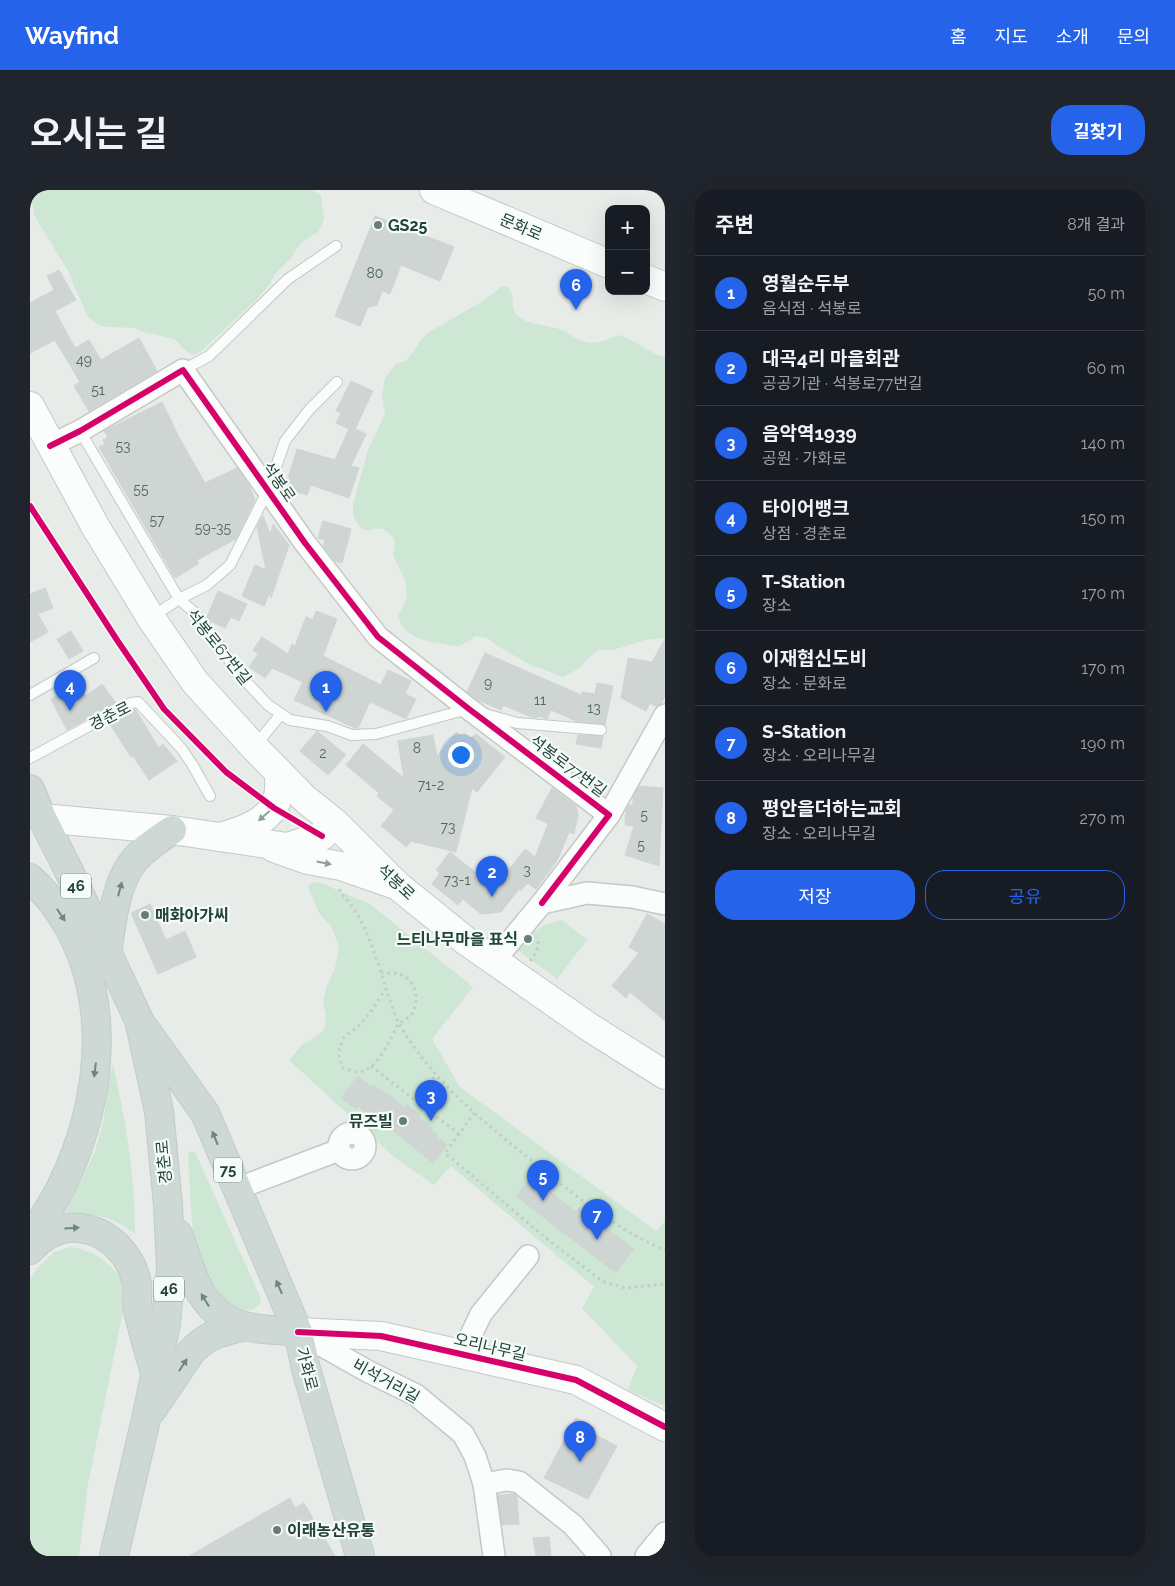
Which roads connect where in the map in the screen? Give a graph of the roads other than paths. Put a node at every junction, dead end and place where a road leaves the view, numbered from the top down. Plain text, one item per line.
1 (434, 190) edge
2 (336, 246) dead end
3 (605, 262) edge
4 (650, 281) edge
5 (665, 287) edge
6 (183, 370) junction
7 (336, 382) dead end
8 (30, 406) edge
9 (80, 431) junction
10 (50, 446) junction
11 (268, 490) junction
12 (179, 598) junction
13 (151, 618) junction
14 (94, 658) dead end
15 (30, 695) edge
16 (469, 709) junction
17 (281, 714) junction
18 (664, 719) edge
19 (601, 730) dead end
20 (254, 747) junction
21 (30, 758) edge
22 (279, 773) junction
23 (30, 789) edge
24 (210, 796) dead end
25 (609, 815) junction
26 (36, 817) edge
27 (335, 823) junction
28 (172, 830) junction
29 (218, 837) junction
30 (261, 844) junction
31 (30, 878) edge
32 (398, 886) junction
33 (542, 903) junction
34 (665, 904) edge
35 (108, 954) junction
36 (494, 961) junction
37 (139, 1020) junction
38 (98, 1038) junction
39 (665, 1075) edge
40 (339, 1150) dead end
41 (236, 1189) junction
42 (168, 1205) junction
43 (30, 1237) edge
44 (30, 1250) edge
45 (528, 1256) dead end
46 (245, 1326) junction
47 (298, 1332) junction
48 (462, 1354) junction
49 (155, 1374) junction
50 (146, 1419) junction
51 (665, 1427) edge
52 (484, 1484) junction
53 (665, 1533) edge
54 (114, 1556) edge
55 (360, 1556) edge
56 (494, 1556) edge
57 (600, 1556) edge
58 (646, 1556) edge

1 - 3 main road, 문화로
2 - 6 lane
4 - 5 main road
6 - 9 street
6 - 11 street, 석봉로
7 - 11 lane, 석봉로
8 - 10 main road, 석봉로
9 - 10 street
9 - 12 lane, 석봉로67번길
10 - 13 main road, 석봉로
11 - 12 lane, 석봉로
11 - 16 street, 석봉로
12 - 13 lane, 석봉로
12 - 17 lane, 석봉로67번길
13 - 20 main road, 석봉로
14 - 15 lane
16 - 17 lane, 석봉로67번길
16 - 19 lane
16 - 25 street, 석봉로77번길
17 - 20 lane
18 - 25 street
20 - 22 main road, 석봉로
21 - 24 lane, 경춘로
22 - 27 main road, 석봉로
22 -> 29 main road
23 - 26 main road, 경춘로 / 46
25 - 33 street, 석봉로77번길
26 - 28 main road
26 - 35 main road, 경춘로 / 46
27 - 30 main road
27 - 32 main road, 석봉로
28 - 29 main road
35 -> 28 main road
29 - 30 main road
30 -> 32 main road
31 -> 38 main road
32 - 36 main road, 석봉로
33 - 34 street
33 - 36 street, 석봉로77번길
35 - 37 main road, 경춘로 / 46
35 - 38 main road
36 - 39 main road, 석봉로
41 -> 37 main road, 가화로 / 75
37 - 42 main road, 경춘로 / 46
38 -> 43 main road
40 - 41 street
47 -> 41 main road, 가화로 / 75
46 -> 42 main road
42 - 49 main road, 경춘로 / 46
44 -> 49 main road
45 - 48 street
46 - 47 main road
50 -> 46 main road
47 - 48 main road, 오리나무길
47 - 52 street, 비석거리길
47 - 55 main road, 가화로 / 75
48 - 51 main road, 오리나무길
49 - 50 main road, 경춘로 / 46
50 - 54 main road, 경춘로 / 46
52 - 56 street, 비석거리길
52 - 57 street
53 - 58 street

